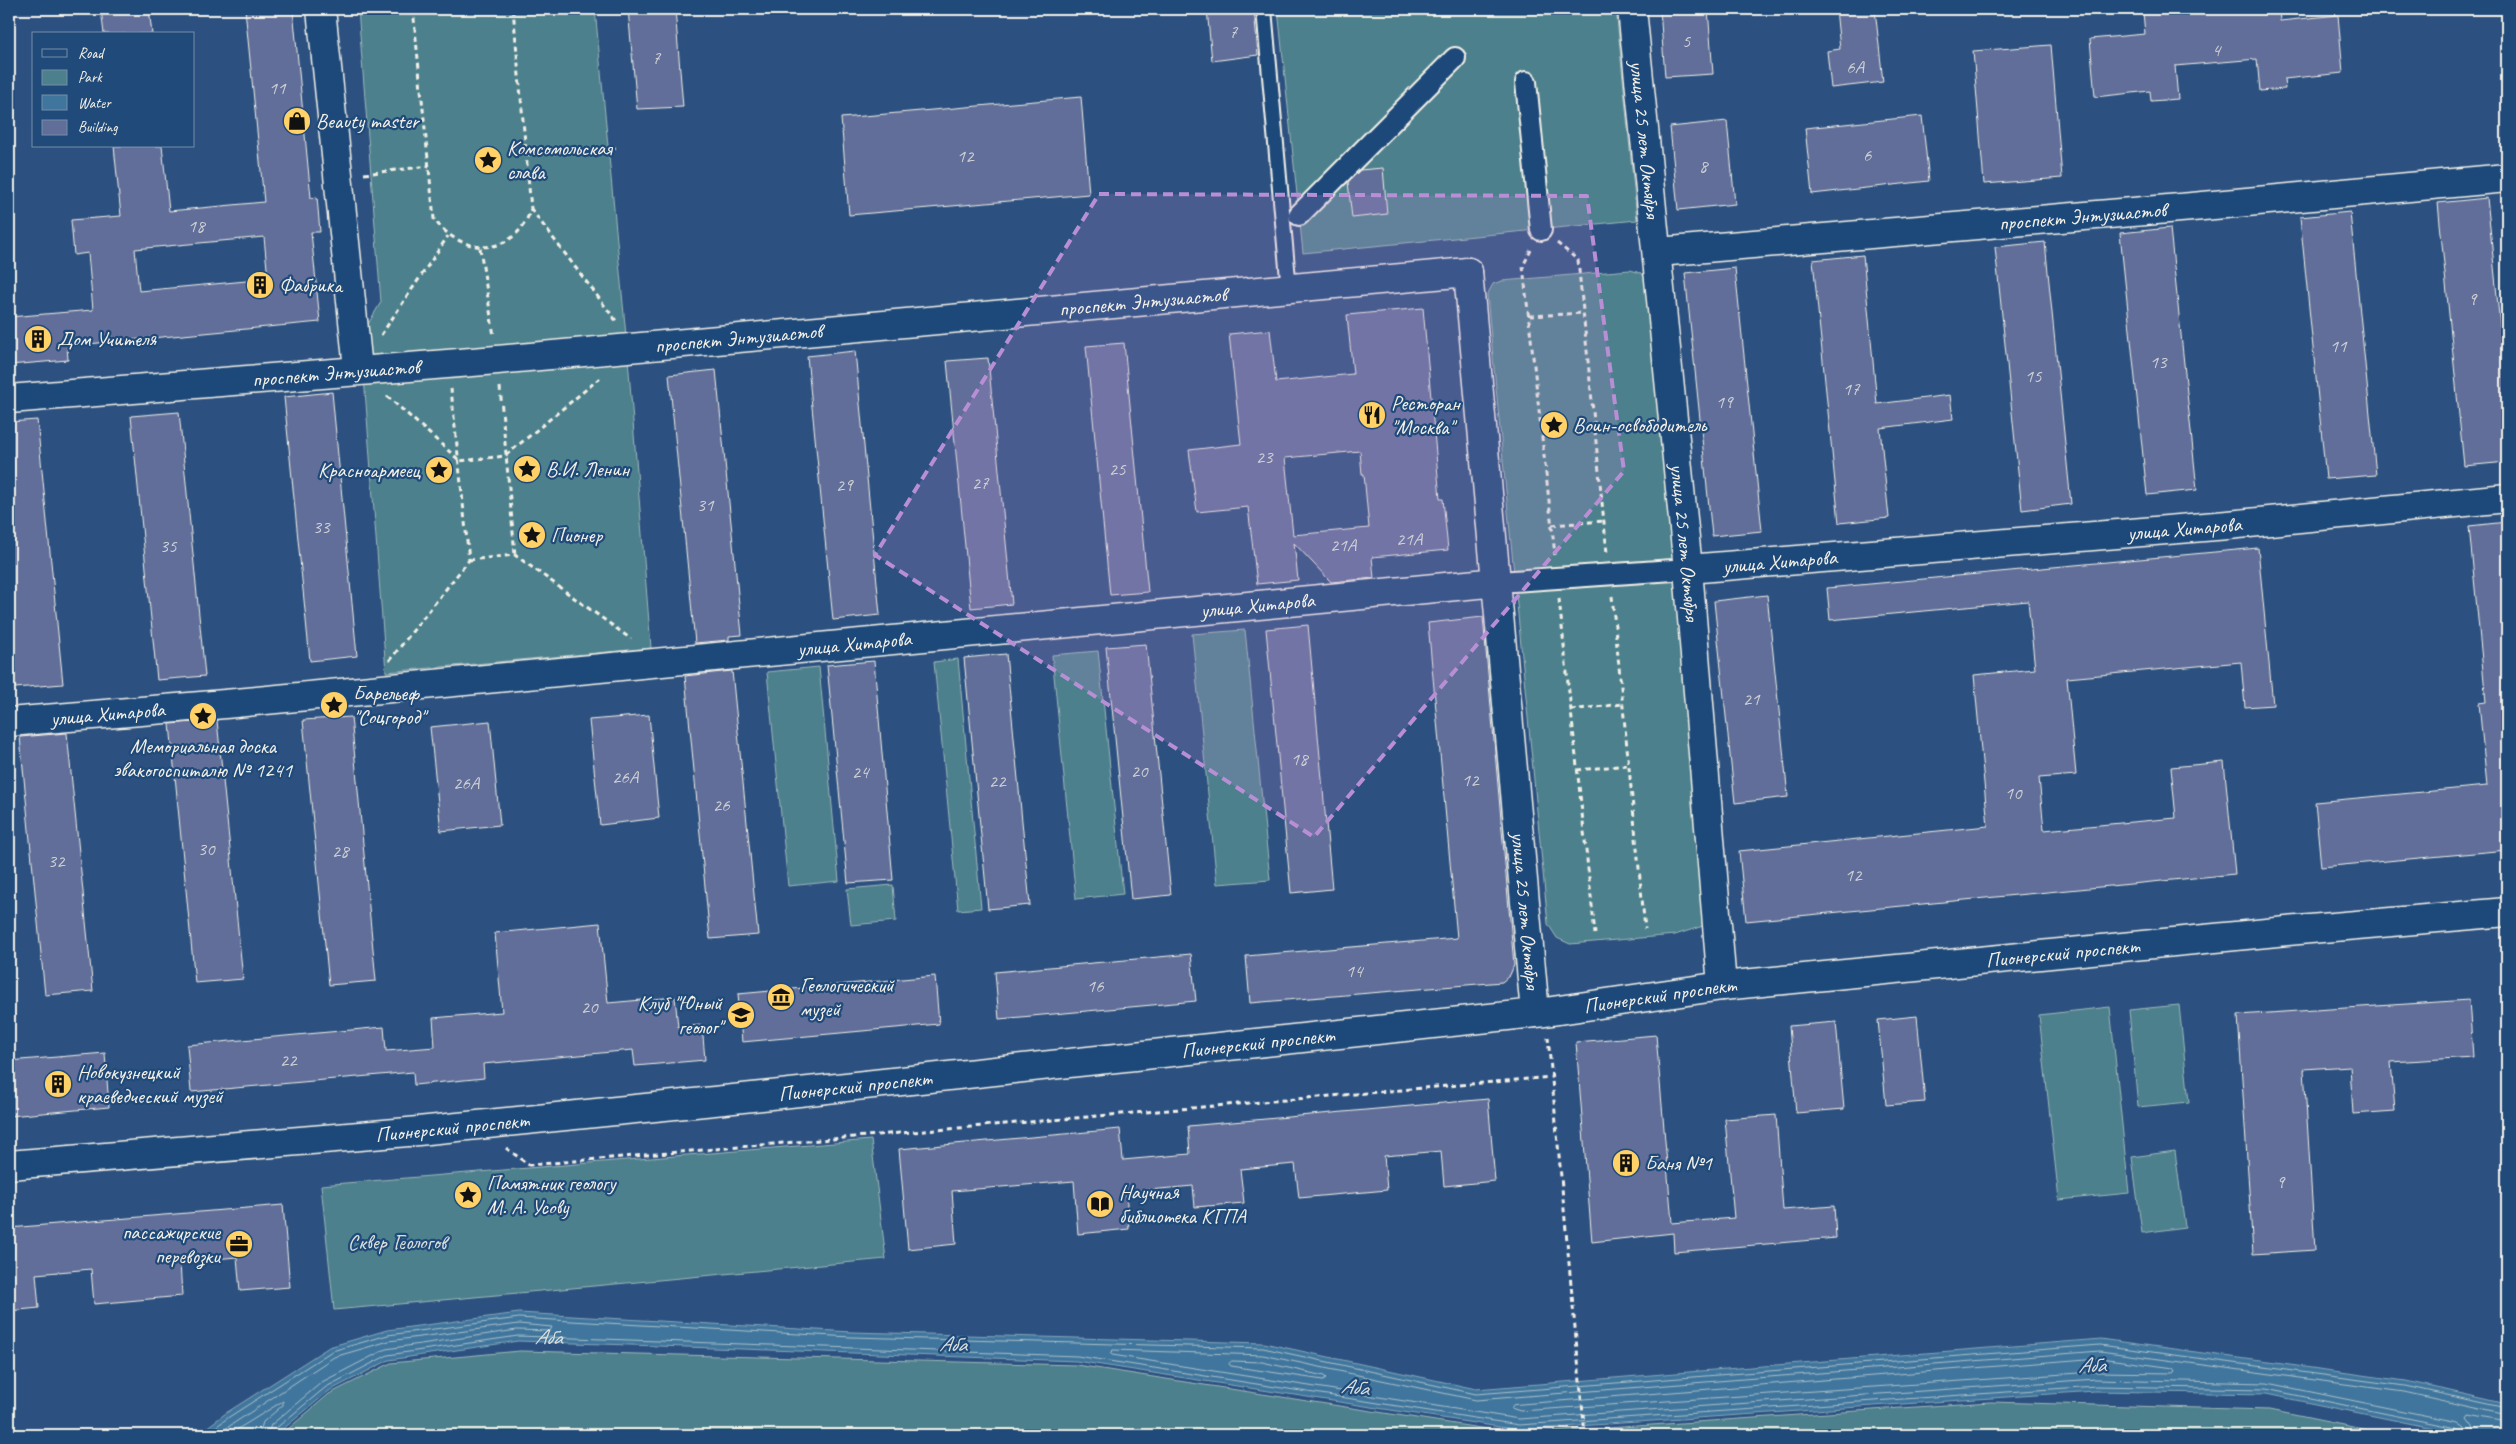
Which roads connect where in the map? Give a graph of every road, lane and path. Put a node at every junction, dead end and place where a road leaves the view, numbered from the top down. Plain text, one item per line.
1 (321, 9) edge
2 (413, 9) edge
3 (513, 9) edge
4 (1264, 9) edge
5 (1632, 9) edge
6 (1455, 58) dead end
7 (1526, 82) dead end
8 (616, 148) dead end
9 (525, 155) junction
10 (429, 166) junction
11 (338, 177) junction
12 (2507, 178) edge
13 (531, 210) junction
14 (1298, 215) dead end
15 (1541, 230) dead end
16 (448, 236) junction
17 (480, 248) junction
18 (1658, 252) junction
19 (1468, 272) joint
20 (1289, 290) junction
21 (1583, 313) dead end
22 (1530, 316) dead end
23 (636, 347) junction
24 (497, 360) junction
25 (448, 363) junction
26 (358, 369) junction
27 (9, 399) edge
28 (505, 456) junction
29 (460, 461) junction
30 (2507, 498) edge
31 (1604, 521) dead end
32 (1552, 525) dead end
33 (515, 555) junction
34 (469, 560) junction
35 (1688, 570) junction
36 (1498, 582) junction
37 (664, 662) junction
38 (366, 690) junction
39 (1622, 704) dead end
40 (1571, 710) dead end
41 (9, 722) edge
42 (1628, 765) dead end
43 (1577, 770) dead end
44 (2507, 912) edge
45 (1722, 986) junction
46 (1540, 1012) junction
47 (1552, 1077) junction
48 (502, 1146) dead end
49 (9, 1165) edge
50 (1585, 1435) edge

1 - 11 street
2 - 10 path
3 - 9 path
4 - 20 lane
5 - 18 street, улица 25 лет Октября
6 - 14 street
7 - 15 street
8 - 9 path
9 - 13 path
10 - 11 path
10 - 16 path
11 - 26 street
12 - 18 street, проспект Энтузиастов
13 - 17 path
13 - 23 path
16 - 17 path
16 - 26 path
17 - 24 path
18 - 35 street, улица 25 лет Октября
19 - 20 street, проспект Энтузиастов
19 - 36 street, улица 25 лет Октября
20 - 23 street, проспект Энтузиастов
21 - 22 path
23 - 24 street, проспект Энтузиастов
23 - 28 path
24 - 25 street, проспект Энтузиастов
24 - 28 path
25 - 26 street, проспект Энтузиастов
25 - 29 path
26 - 27 street, проспект Энтузиастов
26 - 29 path
28 - 29 path
28 - 33 path
29 - 34 path
30 - 35 street, улица Хитарова
31 - 32 path
33 - 34 path
33 - 37 path
34 - 38 path
35 - 36 street, улица Хитарова
35 - 45 street, улица 25 лет Октября
36 - 37 street, улица Хитарова
36 - 46 street, улица 25 лет Октября
37 - 38 street, улица Хитарова
38 - 41 street, улица Хитарова
39 - 40 path
42 - 43 path
44 - 45 street, Пионерский проспект
45 - 46 street, Пионерский проспект
46 - 47 path
46 - 49 street, Пионерский проспект
47 - 48 path
47 - 50 path

